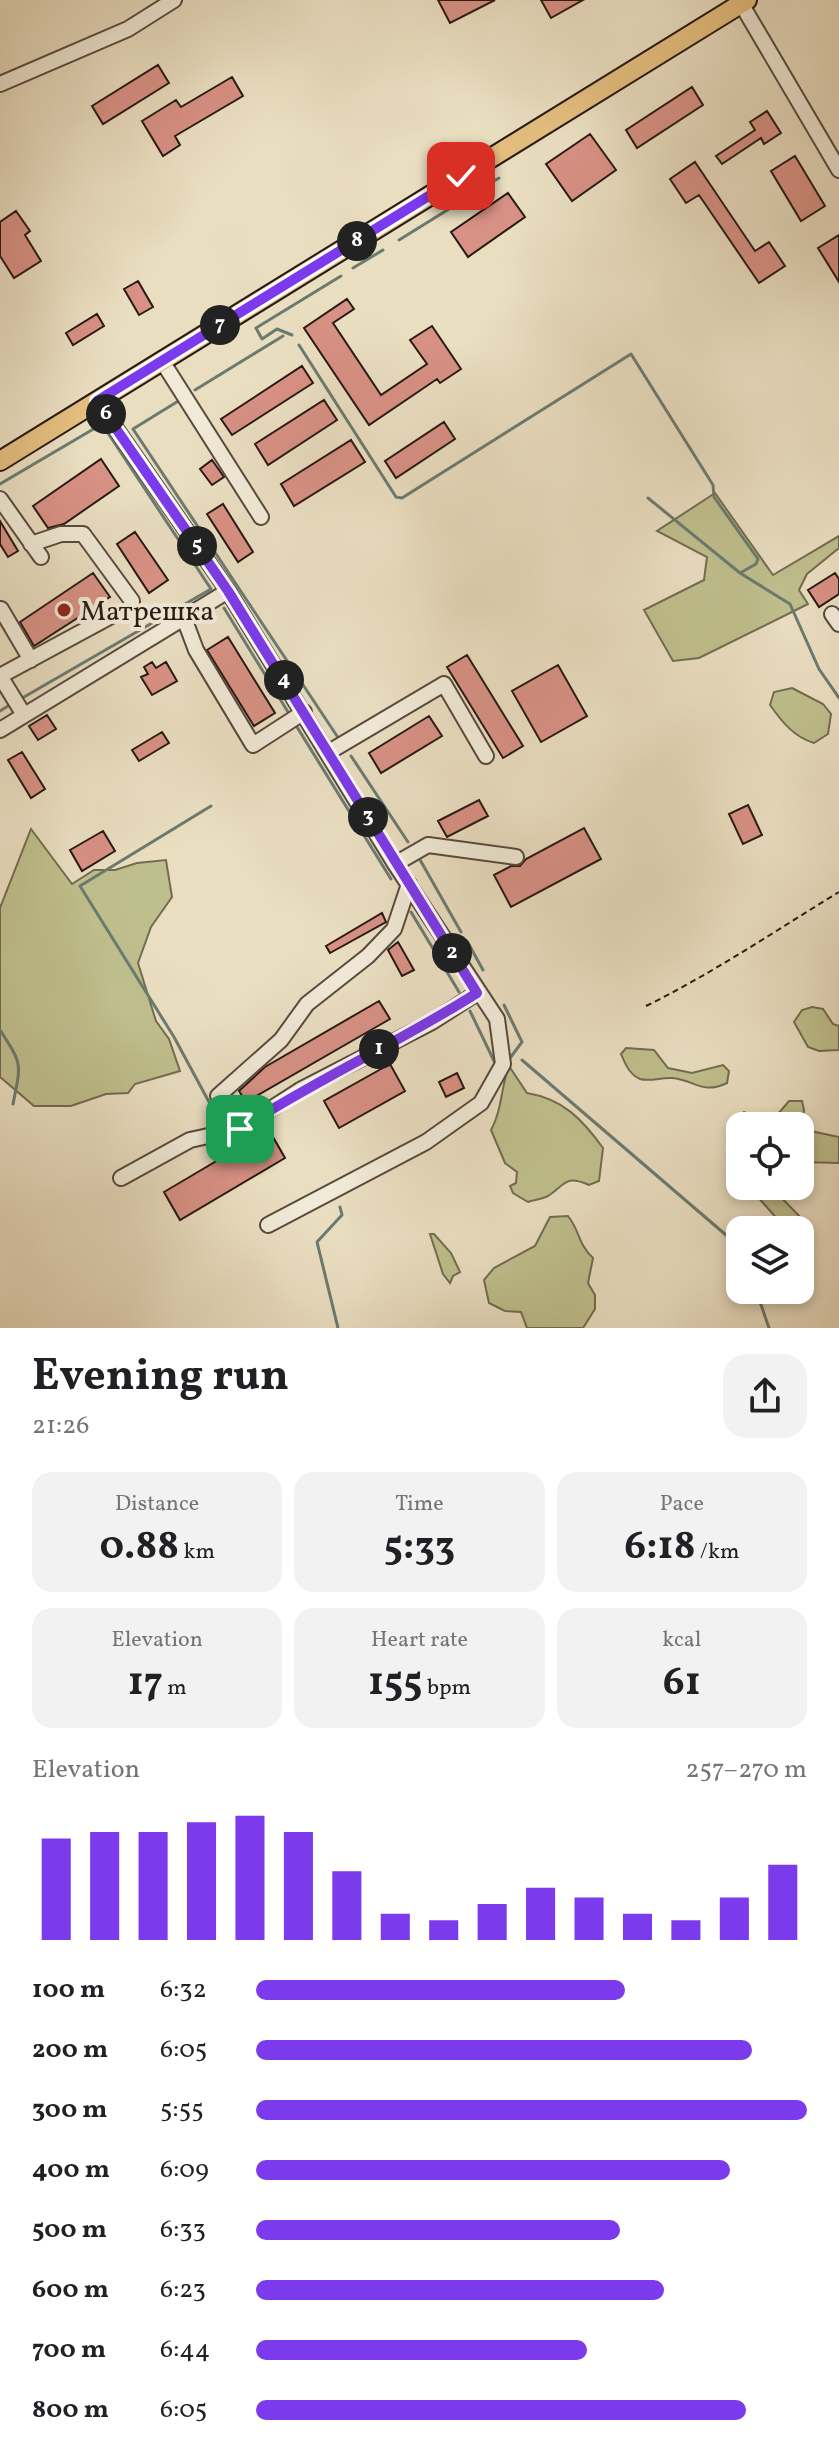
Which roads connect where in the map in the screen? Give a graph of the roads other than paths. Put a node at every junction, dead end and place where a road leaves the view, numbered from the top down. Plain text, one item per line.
1 (174, 0) edge
2 (742, 1) edge
3 (0, 84) edge
4 (839, 170) edge
5 (162, 361) junction
6 (97, 401) junction
7 (0, 461) edge
8 (1, 504) edge
9 (261, 517) dead end
10 (31, 544) junction
11 (41, 557) dead end
12 (228, 591) junction
13 (132, 601) dead end
14 (1, 609) edge
15 (113, 615) dead end
16 (184, 618) junction
17 (31, 660) junction
18 (0, 676) edge
19 (304, 712) junction
20 (24, 715) junction
21 (0, 730) edge
22 (329, 752) junction
23 (486, 756) dead end
24 (516, 857) dead end
25 (395, 864) junction
26 (409, 884) junction
27 (477, 993) junction
28 (218, 1096) dead end
29 (121, 1178) dead end
30 (268, 1225) dead end

1 - 3 street
2 - 4 street
2 - 5 main road
5 - 6 main road
5 - 9 street
6 - 7 main road
6 - 12 street
8 - 10 street
10 - 11 street
10 - 13 street
12 - 16 street
12 - 19 street
14 - 17 street
15 - 17 street
16 - 19 street
16 - 20 street
17 - 18 street
18 - 20 street
19 - 22 street
20 - 21 street
22 - 23 street
22 - 25 street
24 - 25 street
25 - 26 street
26 - 27 street
26 - 28 street
27 - 29 street
27 - 30 street

